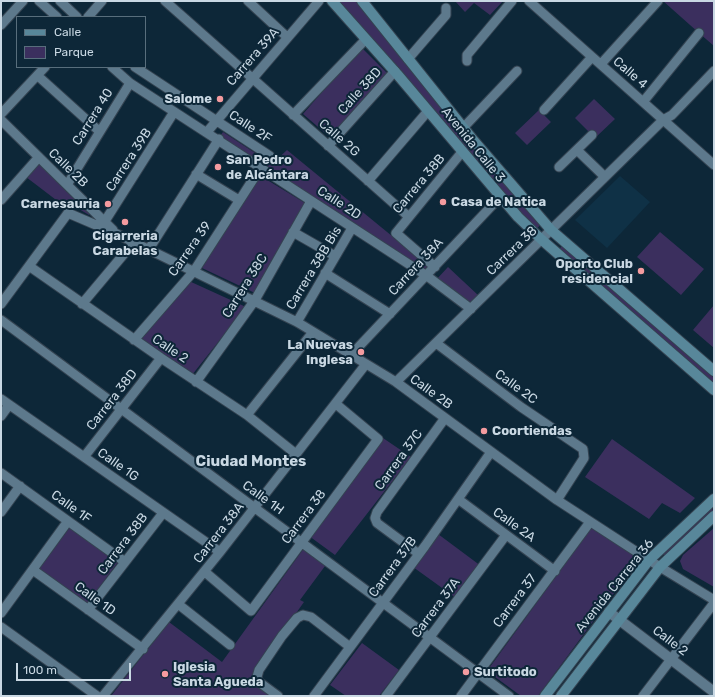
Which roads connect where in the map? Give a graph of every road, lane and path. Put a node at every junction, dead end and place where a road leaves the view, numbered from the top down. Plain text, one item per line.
1 (23, 1) edge
2 (39, 1) edge
3 (60, 1) edge
4 (102, 1) edge
5 (165, 1) edge
6 (248, 1) edge
7 (319, 1) edge
8 (332, 1) edge
9 (362, 1) edge
10 (512, 1) edge
11 (658, 1) edge
12 (531, 2) edge
13 (446, 8) dead end
14 (56, 16) edge
15 (76, 16) edge
16 (89, 16) edge
17 (1, 25) edge
18 (699, 33) dead end
19 (287, 37) junction
20 (366, 38) junction
21 (592, 56) junction
22 (408, 58) junction
23 (467, 61) dead end
24 (601, 64) junction
25 (44, 68) edge
26 (113, 68) edge
27 (137, 68) edge
28 (395, 71) junction
29 (517, 71) dead end
30 (714, 71) edge
31 (38, 76) junction
32 (252, 77) junction
33 (130, 83) junction
34 (643, 102) junction
35 (544, 110) dead end
36 (428, 111) junction
37 (174, 112) junction
38 (1, 114) edge
39 (293, 115) junction
40 (1, 120) edge
41 (663, 120) junction
42 (216, 121) junction
43 (464, 128) junction
44 (99, 131) junction
45 (207, 132) junction
46 (592, 135) dead end
47 (219, 139) junction
48 (328, 146) junction
49 (577, 150) junction
50 (462, 152) junction
51 (270, 156) dead end
52 (39, 157) junction
53 (714, 165) edge
54 (261, 167) junction
55 (559, 167) dead end
56 (196, 174) junction
57 (605, 177) junction
58 (368, 181) junction
59 (67, 185) junction
60 (500, 198) junction
61 (1, 200) edge
62 (239, 200) junction
63 (311, 201) junction
64 (409, 217) junction
65 (105, 221) junction
66 (352, 228) junction
67 (551, 230) junction
68 (293, 232) junction
69 (117, 234) junction
70 (542, 240) junction
71 (134, 242) junction
72 (148, 249) junction
73 (336, 256) junction
74 (29, 266) junction
75 (435, 267) junction
76 (194, 271) junction
77 (325, 273) junction
78 (427, 276) junction
79 (255, 300) junction
80 (1, 304) edge
81 (82, 304) junction
82 (471, 309) junction
83 (390, 314) junction
84 (1, 320) edge
85 (297, 322) junction
86 (314, 332) junction
87 (134, 340) junction
88 (436, 343) junction
89 (351, 355) junction
90 (160, 358) junction
91 (366, 364) junction
92 (714, 371) edge
93 (196, 382) junction
94 (396, 382) junction
95 (714, 390) edge
96 (1, 399) edge
97 (336, 404) junction
98 (9, 405) junction
99 (121, 409) junction
100 (247, 415) junction
101 (1, 416) edge
102 (445, 418) junction
103 (491, 452) junction
104 (296, 454) junction
105 (84, 457) junction
106 (1, 473) edge
107 (20, 486) junction
108 (458, 499) junction
109 (714, 499) edge
110 (557, 500) junction
111 (255, 508) junction
112 (1, 512) edge
113 (163, 513) junction
114 (714, 516) edge
115 (68, 521) junction
116 (590, 522) junction
117 (506, 535) junction
118 (301, 542) junction
119 (220, 552) junction
120 (419, 554) junction
121 (649, 560) junction
122 (125, 562) junction
123 (660, 568) junction
124 (32, 570) junction
125 (555, 570) junction
126 (204, 572) junction
127 (714, 600) edge
128 (383, 603) junction
129 (714, 603) edge
130 (178, 604) junction
131 (88, 610) junction
132 (609, 612) junction
133 (1, 613) edge
134 (620, 620) junction
135 (1, 627) edge
136 (430, 637) junction
137 (230, 645) dead end
138 (350, 647) junction
139 (143, 649) junction
140 (671, 659) junction
141 (478, 673) junction
142 (714, 692) edge
143 (97, 696) edge
144 (103, 696) edge
145 (278, 696) edge
146 (314, 696) edge
147 (386, 696) edge
148 (461, 696) edge
149 (509, 696) edge
150 (545, 696) edge
151 (561, 696) edge
152 (643, 696) edge

1 - 17 street
2 - 14 street
3 - 15 street
4 - 16 street
5 - 32 street
6 - 19 street
7 - 19 street, Carrera 39A
8 - 20 main road, Avenida Calle 3
9 - 22 main road, Avenida Calle 3
10 - 23 street
11 - 24 street
12 - 21 street, Calle 4
13 - 22 street
18 - 34 street
19 - 32 street, Carrera 39A
20 - 28 main road, Avenida Calle 3
20 - 39 street
21 - 24 street, Calle 4
21 - 35 street
22 - 43 main road, Avenida Calle 3
24 - 34 street, Calle 4
25 - 31 street
26 - 33 street, Calle 2D
27 - 42 street
28 - 36 main road, Avenida Calle 3
28 - 48 street, Calle 38D
29 - 43 street
30 - 41 street, Carrera 38
31 - 38 street
31 - 44 street
32 - 39 street, Calle 2G
32 - 42 street, Carrera 39A
33 - 37 street, Calle 2D
33 - 44 street, Carrera 40
34 - 41 street, Calle 4
36 - 50 main road, Avenida Calle 3
36 - 58 street
37 - 45 street, Calle 2D
37 - 65 street, Carrera 39B
39 - 48 street, Calle 2G
40 - 52 street, Calle 2B
41 - 53 street, Calle 4
41 - 57 street, Carrera 38
42 - 45 street, Carrera 39A
42 - 51 street, Calle 2F
43 - 67 main road, Avenida Calle 3
44 - 59 street, Carrera 40
45 - 47 street, Calle 2D
46 - 49 street
47 - 54 street, Calle 2D
47 - 56 street
48 - 58 street, Calle 2G
49 - 55 street
49 - 57 street
50 - 60 main road, Avenida Calle 3
50 - 64 street, Carrera 38B
52 - 59 street, Calle 2B
52 - 61 street
54 - 62 street, Carrera 39
54 - 63 street, Calle 2D
56 - 62 street
56 - 72 street
57 - 67 street, Carrera 38
58 - 64 street, Calle 2G
59 - 65 street, Calle 2B
60 - 70 main road, Avenida Calle 3
60 - 75 street, Carrera 38A
62 - 76 street, Carrera 39
63 - 66 street, Calle 2D
63 - 68 street, Carrera 38C
64 - 75 street, Carrera 38B
65 - 69 street, Calle 2B
66 - 73 street, Carrera 38B Bis
66 - 78 street, Calle 2D
67 - 70 street, Carrera 38
67 - 92 main road, Avenida Calle 3
68 - 73 street
68 - 79 street, Carrera 38C
69 - 71 street, Calle 2B
69 - 74 street, Calle 2B
70 - 82 street, Carrera 38
70 - 95 main road, Avenida Calle 3
71 - 72 street, Calle 2B
71 - 81 street
72 - 76 street, Calle 2B
73 - 77 street, Carrera 38B Bis
74 - 80 street
74 - 81 street, Calle 2
75 - 78 street, Carrera 38A
76 - 79 street, Calle 2B
76 - 87 street, Carrera 39
77 - 83 street
77 - 85 street, Carrera 38B Bis
78 - 82 street, Calle 2D
78 - 83 street, Carrera 38A
79 - 85 street, Calle 2B
79 - 93 street, Carrera 38C
81 - 87 street, Calle 2
82 - 88 street, Carrera 38
83 - 89 street, Carrera 38A
84 - 99 street, Calle 1H
85 - 86 street, Calle 2B
86 - 89 street, Calle 2B
86 - 100 street
87 - 90 street, Calle 2
88 - 94 street, Carrera 38
88 - 110 street, Calle 2C
89 - 91 street, Calle 2B
90 - 93 street, Calle 2
90 - 99 street, Carrera 38D
91 - 94 street, Calle 2B
91 - 97 street, Carrera 38A
93 - 100 street, Calle 2
94 - 102 street, Calle 2B
96 - 98 street, Calle 1G
97 - 104 street, Carrera 38A
97 - 118 street, Carrera 38
98 - 101 street
98 - 105 street, Calle 1G
99 - 105 street, Carrera 38D
99 - 111 street, Calle 1H
100 - 104 street, Calle 2
102 - 103 street, Calle 2B
102 - 120 street, Carrera 37C
103 - 108 street, Carrera 37B
103 - 110 street, Calle 2B
104 - 111 street, Carrera 38A
105 - 113 street, Calle 1G
106 - 107 street, Calle 1F
107 - 112 street
107 - 115 street, Calle 1F
108 - 117 street, Calle 2A
108 - 120 street, Carrera 37B
109 - 121 main road, Avenida Carrera 36
110 - 116 street, Calle 2B
111 - 118 street, Calle 1H
111 - 119 street, Carrera 38A
113 - 119 street, Calle 1G
113 - 122 street, Carrera 38B
114 - 123 main road, Avenida Carrera 36
115 - 122 street, Calle 1F
115 - 124 street
116 - 121 street, Calle 2B
116 - 125 street, Carrera 37
117 - 125 street, Calle 2A
117 - 136 street, Carrera 37A
118 - 126 street, Carrera 38
118 - 128 street, Calle 1H
119 - 126 street, Carrera 38A
120 - 128 street, Carrera 37B
121 - 123 street, Calle 2B
121 - 132 main road, Avenida Carrera 36
122 - 131 street, Carrera 38B
123 - 127 street, Calle 2B
123 - 134 main road, Avenida Carrera 36
124 - 131 street, Calle 1D
124 - 133 street
125 - 141 street, Carrera 37
126 - 130 street, Carrera 38A
128 - 136 street, Calle 1H
128 - 138 street, Carrera 37B
129 - 140 street
130 - 137 street
130 - 139 street, Carrera 38A
131 - 139 street, Calle 1D
132 - 134 street, Calle 2
132 - 150 main road, Avenida Carrera 36
134 - 140 street, Calle 2
134 - 151 main road, Avenida Carrera 36
135 - 143 street
136 - 141 street, Calle 1H
136 - 147 street, Carrera 37A
138 - 145 street
138 - 146 street, Carrera 37B
139 - 144 street, Carrera 38A
140 - 142 street, Calle 2
140 - 152 street
141 - 148 street, Carrera 37
141 - 149 street, Calle 1H

